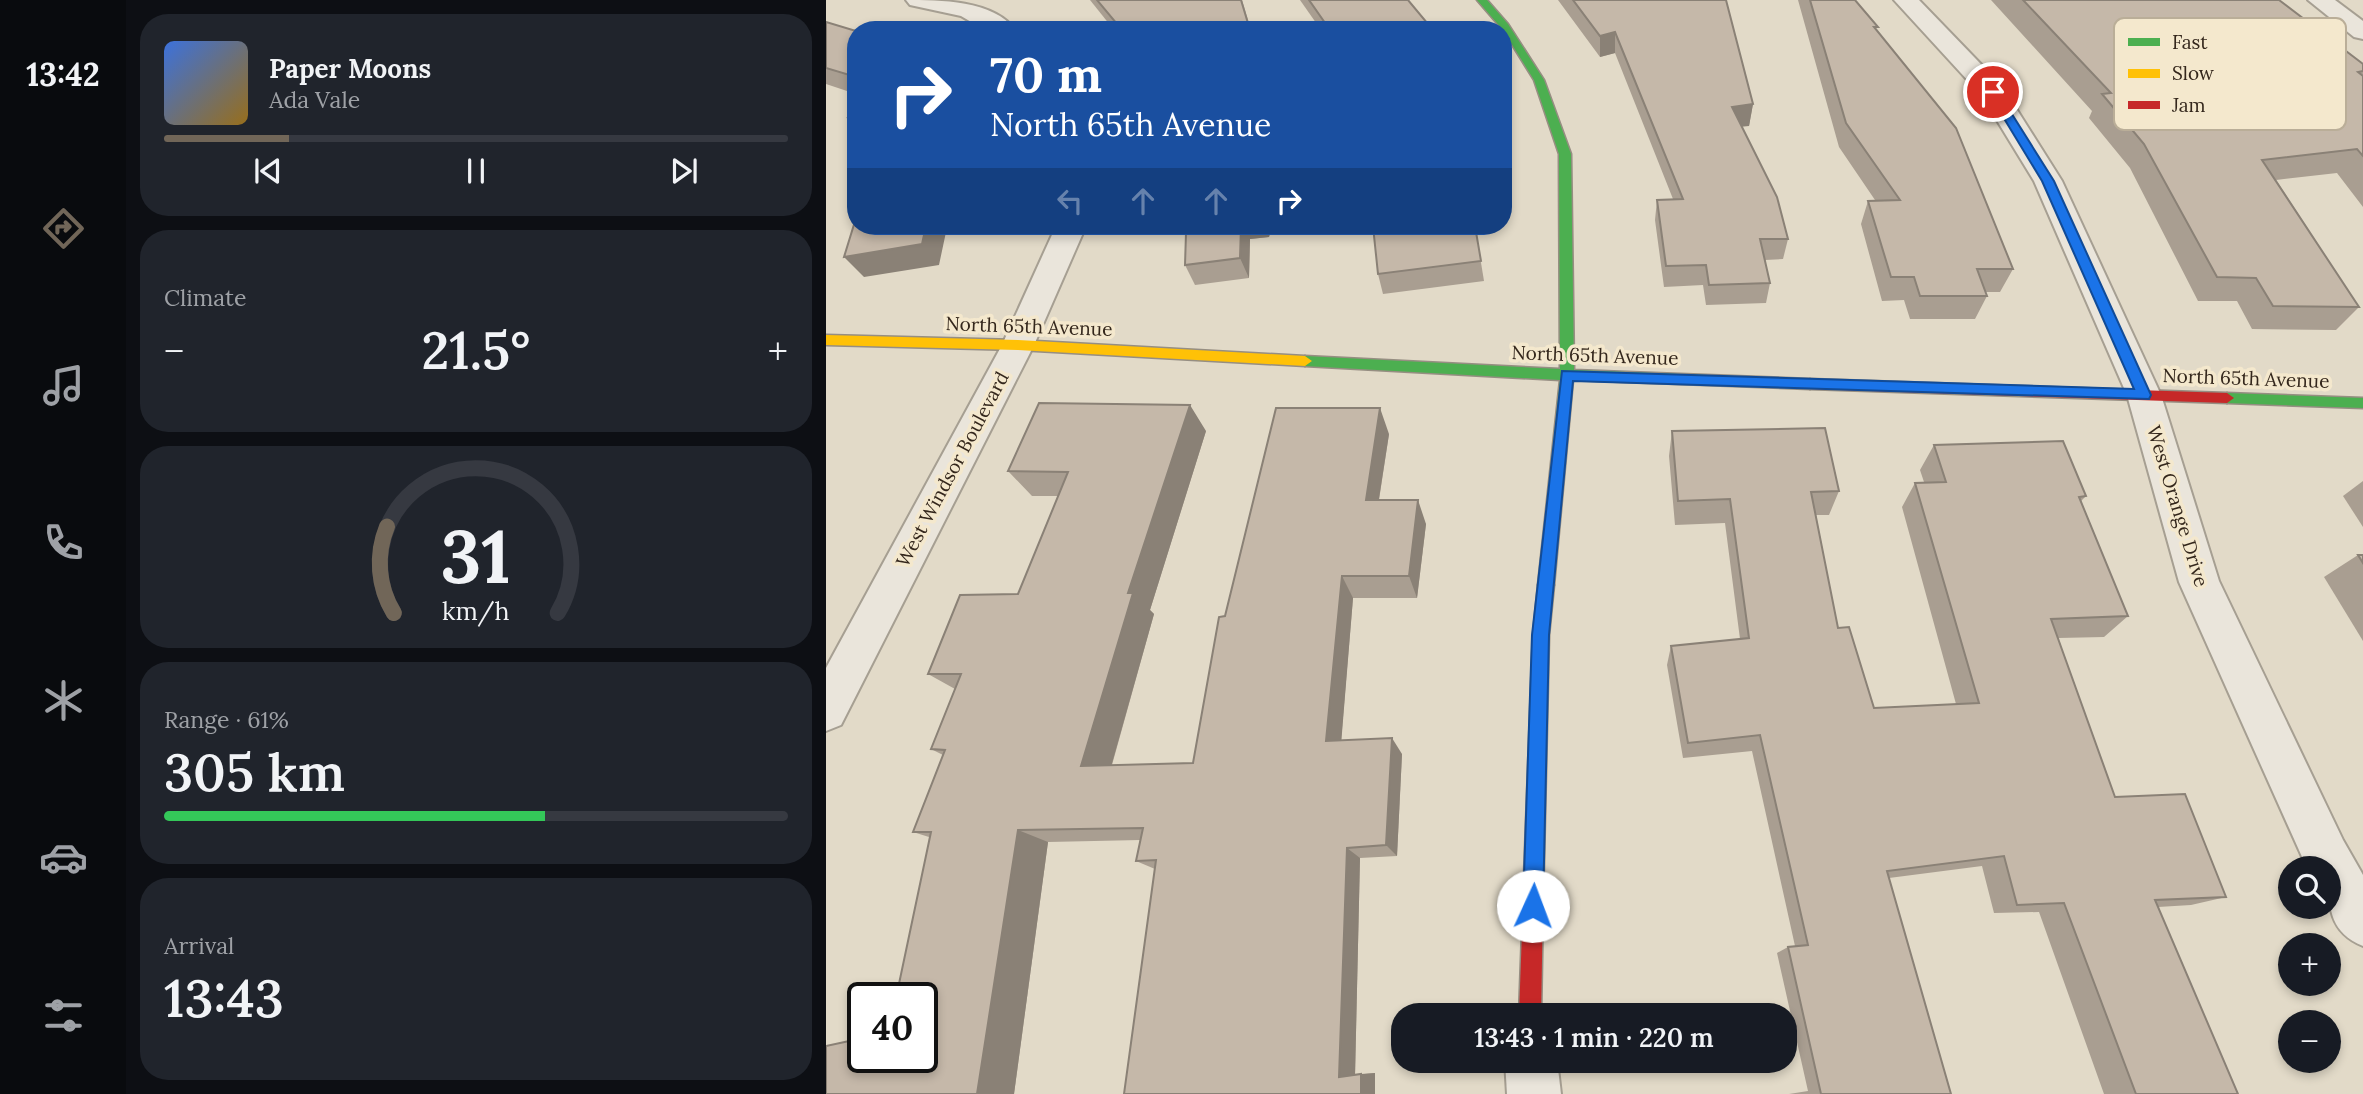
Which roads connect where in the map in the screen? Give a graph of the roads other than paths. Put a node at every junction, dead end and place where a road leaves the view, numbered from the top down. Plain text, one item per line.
1 (919, 0) edge
2 (1482, 0) edge
3 (1906, 0) edge
4 (2320, 0) edge
5 (2343, 18) edge
6 (2346, 20) edge
7 (987, 21) edge
8 (1501, 21) edge
9 (2363, 33) edge
10 (1512, 37) edge
11 (1067, 235) edge
12 (826, 340) edge
13 (1017, 345) junction
14 (1567, 375) junction
15 (2144, 395) junction
16 (2363, 403) edge
17 (826, 710) edge
18 (2363, 922) edge
19 (1530, 1003) edge
20 (1532, 1073) edge
21 (1534, 1094) edge

1 - 7 street
2 - 8 street
3 - 15 street, West Orange Drive
4 - 5 street
6 - 9 street
10 - 14 street
11 - 13 street, West Windsor Boulevard
12 - 13 street, North 65th Avenue
13 - 14 street, North 65th Avenue
13 - 17 street, West Windsor Boulevard
14 - 15 street, North 65th Avenue
14 - 19 street
15 - 16 street, North 65th Avenue
15 - 18 street, West Orange Drive
20 - 21 street

